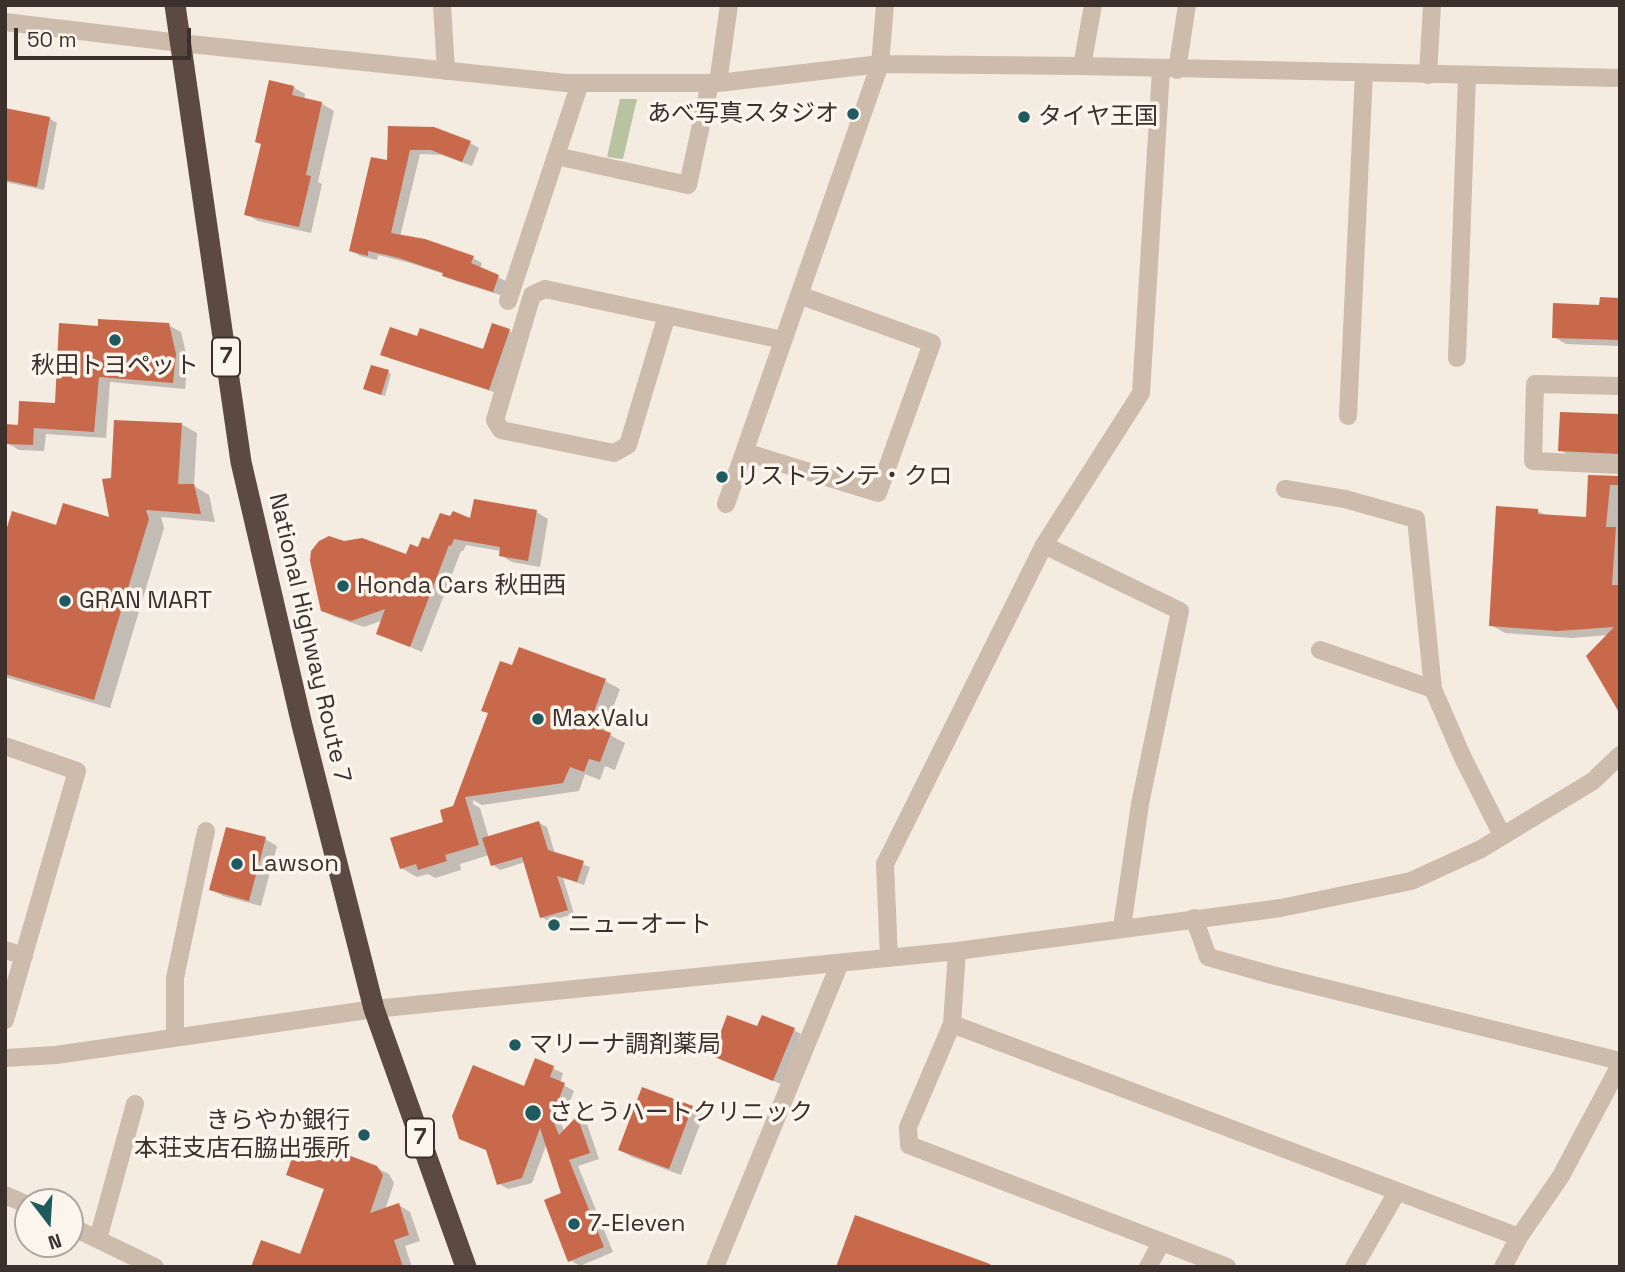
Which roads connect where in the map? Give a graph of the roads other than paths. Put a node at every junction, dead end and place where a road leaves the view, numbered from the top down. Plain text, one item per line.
1 (175, 5) edge
2 (442, 5) edge
3 (729, 5) edge
4 (885, 5) edge
5 (1093, 5) edge
6 (1187, 5) edge
7 (1432, 5) edge
8 (5, 22) edge
9 (180, 43) junction
10 (880, 64) junction
11 (1082, 66) junction
12 (1169, 70) junction
13 (446, 71) junction
14 (1364, 72) junction
15 (1427, 75) junction
16 (1467, 76) junction
17 (1620, 78) edge
18 (580, 83) junction
19 (714, 83) junction
20 (556, 156) junction
21 (799, 295) junction
22 (508, 301) dead end
23 (667, 315) junction
24 (783, 340) junction
25 (1457, 358) dead end
26 (1620, 386) edge
27 (1348, 415) dead end
28 (745, 452) junction
29 (1620, 466) edge
30 (1284, 489) dead end
31 (726, 504) dead end
32 (1044, 545) junction
33 (1320, 650) dead end
34 (1433, 689) junction
35 (5, 746) edge
36 (1620, 755) edge
37 (206, 831) dead end
38 (1502, 835) junction
39 (1194, 918) junction
40 (1122, 927) junction
41 (5, 950) edge
42 (957, 951) junction
43 (24, 956) junction
44 (889, 958) junction
45 (840, 963) junction
46 (374, 1009) junction
47 (5, 1020) edge
48 (952, 1024) junction
49 (175, 1038) junction
50 (5, 1058) edge
51 (1620, 1063) edge
52 (135, 1104) dead end
53 (1397, 1192) junction
54 (84, 1232) edge
55 (1518, 1237) junction
56 (98, 1239) junction
57 (1161, 1243) junction
58 (155, 1267) edge
59 (466, 1267) edge
60 (715, 1267) edge
61 (1148, 1267) edge
62 (1227, 1267) edge
63 (1354, 1267) edge
64 (1503, 1267) edge

1 - 9 highway, National Highway Route 7 / 7
2 - 13 street
3 - 19 street
4 - 10 street
5 - 11 street
6 - 12 street
7 - 15 street
8 - 9 street
9 - 13 street
9 - 46 highway, National Highway Route 7 / 7
10 - 11 street
10 - 19 street
10 - 21 street
11 - 12 street
12 - 14 street
12 - 32 street
13 - 18 street
14 - 15 street
14 - 27 street
15 - 16 street
16 - 17 street
16 - 25 street
18 - 19 street
18 - 20 street
19 - 20 street
20 - 22 street
21 - 24 street
21 - 28 street
23 - 23 street
23 - 24 street
24 - 28 street
26 - 29 street
28 - 31 street
30 - 34 street
32 - 40 street
32 - 44 street
33 - 34 street
34 - 38 street
35 - 43 street
36 - 38 street
37 - 49 street
38 - 39 street
39 - 40 street
39 - 51 street
40 - 42 street
41 - 43 street
42 - 44 street
42 - 48 street
43 - 47 street
44 - 45 street
45 - 46 street
45 - 60 street
46 - 49 street
46 - 59 highway, National Highway Route 7 / 7
48 - 53 street
48 - 57 street
49 - 50 street
51 - 55 street
52 - 56 street
53 - 55 street
53 - 63 street
54 - 56 street
55 - 64 street
56 - 58 street
57 - 61 street
57 - 62 street

